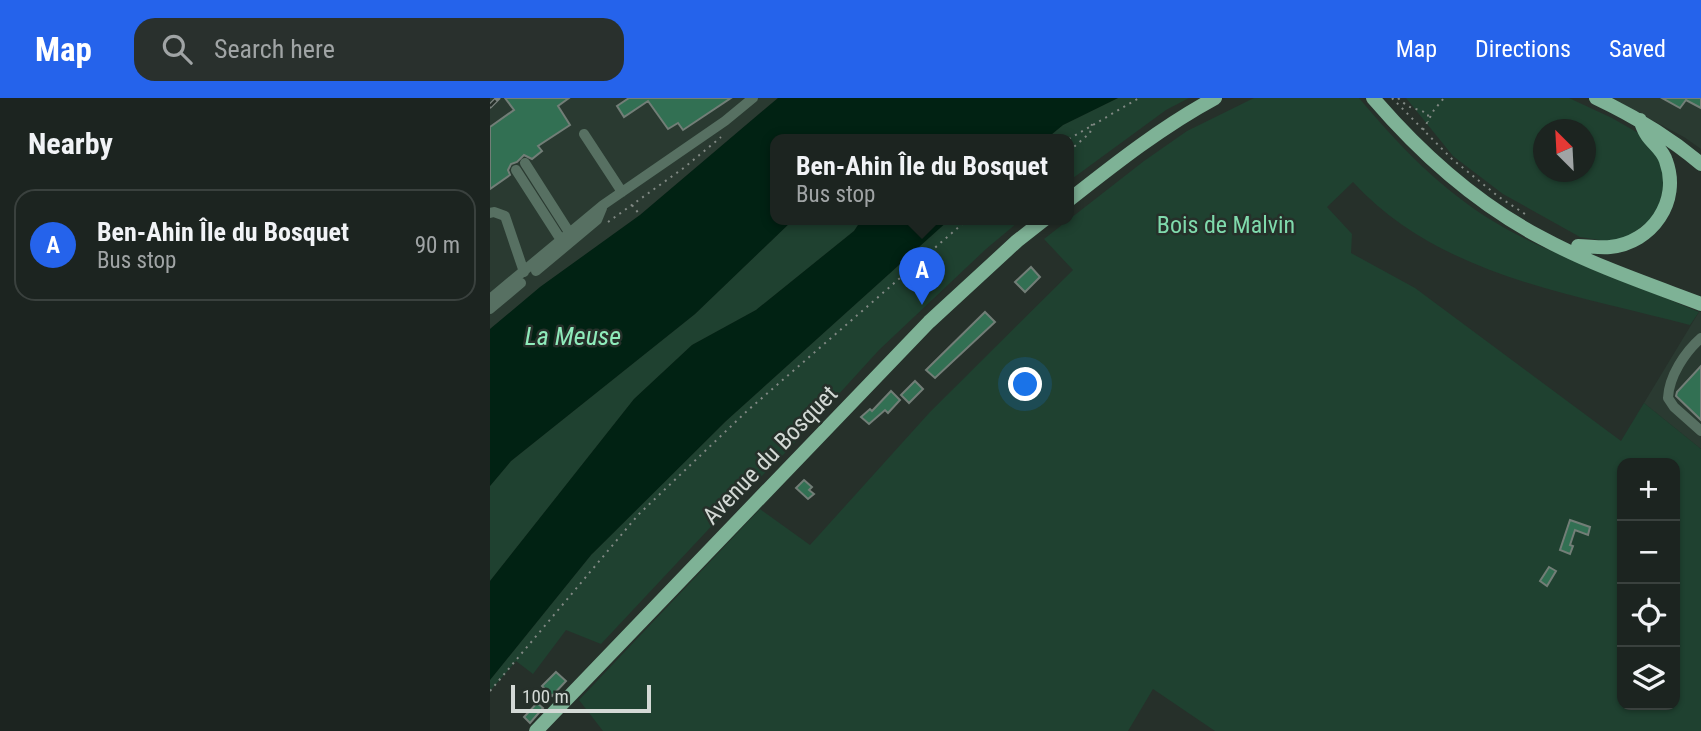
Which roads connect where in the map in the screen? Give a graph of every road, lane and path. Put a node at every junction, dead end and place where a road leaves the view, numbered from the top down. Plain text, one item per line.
1 (753, 98) edge
2 (1139, 98) edge
3 (1215, 98) edge
4 (1374, 98) edge
5 (1386, 98) edge
6 (1392, 98) edge
7 (1398, 98) edge
8 (1444, 98) edge
9 (1596, 98) edge
10 (1640, 120) junction
11 (1428, 121) junction
12 (1092, 124) junction
13 (1423, 131) junction
14 (726, 132) dead end
15 (584, 134) dead end
16 (1074, 136) edge
17 (1074, 147) edge
18 (1701, 164) edge
19 (521, 167) dead end
20 (622, 192) junction
21 (1074, 196) edge
22 (603, 205) junction
23 (632, 205) junction
24 (490, 213) edge
25 (640, 215) dead end
26 (1528, 216) dead end
27 (961, 225) edge
28 (1037, 225) edge
29 (601, 228) dead end
30 (565, 236) junction
31 (1577, 246) junction
32 (524, 272) junction
33 (1701, 296) edge
34 (490, 299) edge
35 (1701, 304) edge
36 (490, 309) edge
37 (1701, 338) edge
38 (1701, 432) edge
39 (490, 691) edge
40 (536, 731) edge

1 - 20 lane
2 - 12 path
3 - 21 main road
4 - 35 main road
5 - 31 main road
6 - 13 path
7 - 11 path
8 - 11 path
9 - 10 main road
10 - 18 main road
10 - 31 main road
11 - 13 path
12 - 16 path
12 - 17 path
13 - 26 path
14 - 23 path
15 - 20 lane
19 - 30 lane
20 - 22 lane
22 - 30 lane
22 - 36 lane
23 - 25 path
23 - 29 path
24 - 32 lane
27 - 39 path
28 - 40 main road, Avenue du Bosquet
30 - 32 lane
31 - 33 main road
32 - 34 lane
37 - 38 lane

